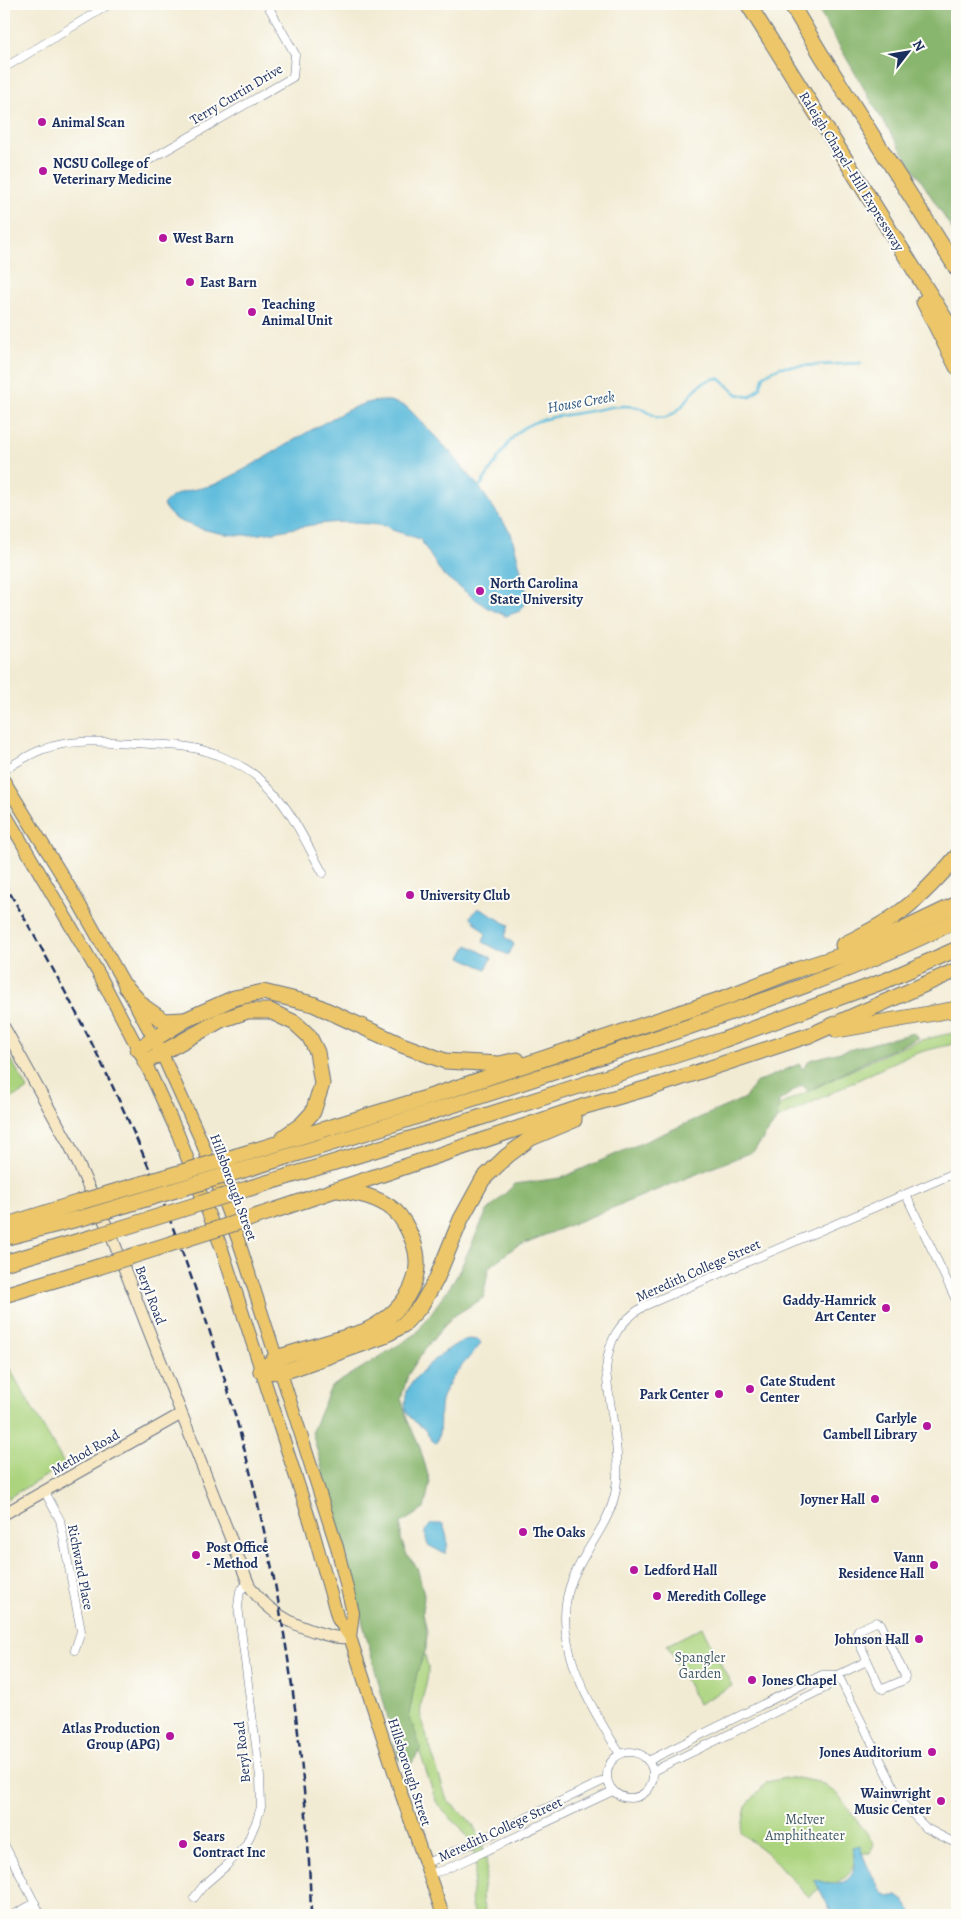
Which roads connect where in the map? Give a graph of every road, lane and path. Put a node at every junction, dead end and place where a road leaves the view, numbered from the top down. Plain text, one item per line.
1 (110, 4) edge
2 (267, 4) edge
3 (748, 4) edge
4 (791, 4) edge
5 (796, 4) edge
6 (822, 56) junction
7 (4, 68) edge
8 (151, 159) dead end
9 (906, 187) junction
10 (891, 233) junction
11 (957, 257) edge
12 (957, 269) edge
13 (957, 338) edge
14 (957, 367) edge
15 (4, 770) edge
16 (4, 781) edge
17 (4, 812) edge
18 (957, 856) edge
19 (323, 873) dead end
20 (957, 904) edge
21 (957, 920) edge
22 (957, 949) edge
23 (796, 970) junction
24 (957, 970) edge
25 (126, 987) junction
26 (957, 1009) edge
27 (185, 1020) junction
28 (4, 1027) edge
29 (813, 1034) junction
30 (154, 1040) junction
31 (572, 1050) junction
32 (162, 1054) junction
33 (141, 1055) junction
34 (659, 1086) junction
35 (272, 1146) junction
36 (957, 1172) edge
37 (334, 1190) junction
38 (906, 1194) junction
39 (4, 1226) edge
40 (4, 1238) edge
41 (4, 1263) edge
42 (4, 1295) edge
43 (957, 1302) edge
44 (278, 1365) junction
45 (261, 1371) junction
46 (181, 1414) junction
47 (45, 1492) junction
48 (4, 1514) edge
49 (248, 1583) junction
50 (350, 1637) junction
51 (75, 1650) dead end
52 (867, 1661) junction
53 (838, 1675) junction
54 (711, 1728) junction
55 (717, 1740) junction
56 (620, 1754) junction
57 (648, 1761) junction
58 (653, 1771) junction
59 (607, 1779) junction
60 (613, 1791) junction
61 (576, 1794) junction
62 (582, 1805) junction
63 (957, 1841) edge
64 (4, 1844) edge
65 (426, 1869) junction
66 (194, 1898) dead end
67 (35, 1903) junction
68 (13, 1915) edge
69 (41, 1915) edge
70 (443, 1915) edge

1 - 7 street
2 - 8 street, Terry Curtin Drive
3 - 10 highway, Raleigh Chapel–Hill Expressway
4 - 6 highway
5 - 6 highway
6 - 9 highway
9 - 11 highway
9 - 12 highway
10 - 13 highway, Raleigh Chapel–Hill Expressway
10 - 14 highway
15 - 19 street
16 - 25 main road, Hillsborough Street
17 - 33 main road, Hillsborough Street
18 - 23 highway
20 - 23 highway
21 - 40 highway, bridge
22 - 41 highway, bridge
23 - 31 highway
24 - 29 highway
25 - 27 highway
25 - 30 main road, Hillsborough Street
26 - 29 highway
27 - 30 highway
27 - 31 highway
28 - 46 street, Beryl Road
29 - 34 highway
30 - 32 main road, Hillsborough Street
30 - 33 highway
31 - 35 highway
32 - 33 highway
32 - 35 highway
32 - 44 main road, Hillsborough Street
33 - 45 main road, Hillsborough Street
34 - 37 highway
34 - 44 highway
35 - 39 highway, bridge
36 - 38 street, Meredith College Street
37 - 42 highway, bridge
37 - 44 highway
38 - 43 street
38 - 56 street, Meredith College Street
44 - 45 highway
44 - 50 main road, Hillsborough Street
45 - 50 main road, Hillsborough Street
46 - 47 street, Method Road
46 - 49 street, Beryl Road
47 - 48 street, Method Road
47 - 51 street, Richward Place
49 - 50 street, Beryl Road
49 - 66 street, Beryl Road
50 - 65 main road, Hillsborough Street
52 - 52 street
52 - 53 street
53 - 54 street
53 - 55 street
53 - 63 street
54 - 55 street
54 - 57 street
55 - 58 street
56 - 57 street
56 - 59 street
57 - 58 street
58 - 60 street
59 - 60 street
59 - 61 street, Meredith College Street
60 - 62 street, Meredith College Street
61 - 62 street, Meredith College Street
61 - 65 street, Meredith College Street
62 - 65 street, Meredith College Street
64 - 67 street
65 - 70 main road, Hillsborough Street
67 - 68 street
67 - 69 street

